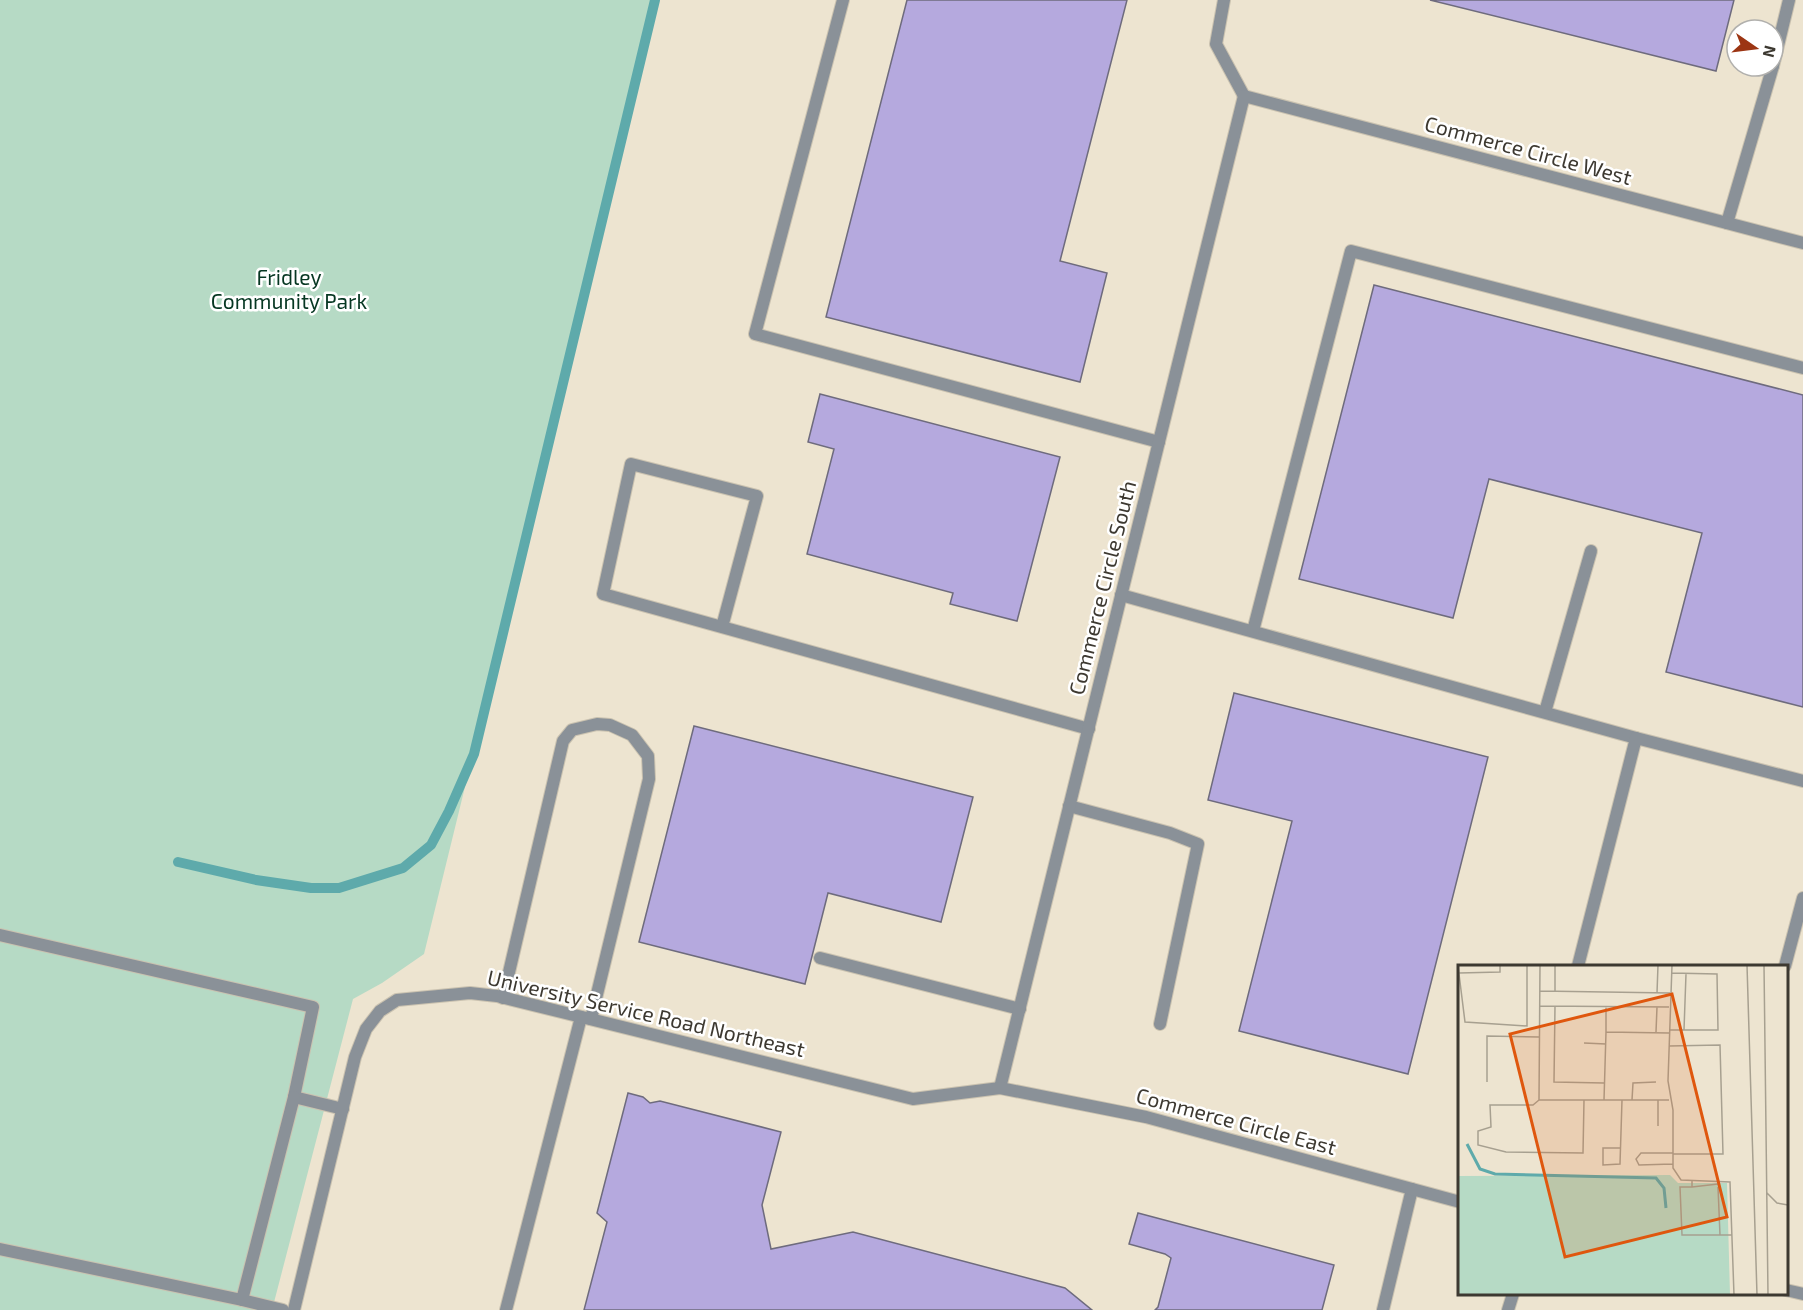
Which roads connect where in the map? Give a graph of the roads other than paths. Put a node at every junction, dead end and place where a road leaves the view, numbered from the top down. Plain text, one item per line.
1 (843, 0) edge
2 (1224, 0) edge
3 (1789, 0) edge
4 (1785, 18) edge
5 (1769, 78) edge
6 (1244, 96) junction
7 (1727, 223) junction
8 (1803, 243) edge
9 (1803, 368) edge
10 (1159, 442) junction
11 (1592, 551) dead end
12 (1122, 595) junction
13 (722, 627) junction
14 (1253, 631) junction
15 (1545, 712) junction
16 (1089, 729) junction
17 (1636, 738) junction
18 (1803, 781) edge
19 (1070, 806) junction
20 (1803, 898) edge
21 (0, 934) edge
22 (820, 958) dead end
23 (1578, 965) edge
24 (1785, 965) edge
25 (503, 998) junction
26 (1020, 1009) junction
27 (586, 1018) junction
28 (1160, 1024) dead end
29 (1000, 1088) junction
30 (294, 1098) junction
31 (343, 1108) junction
32 (1412, 1189) junction
33 (1458, 1201) edge
34 (0, 1249) edge
35 (1788, 1290) edge
36 (1803, 1294) edge
37 (1513, 1295) edge
38 (242, 1300) junction
39 (283, 1310) edge
40 (294, 1310) edge
41 (506, 1310) edge
42 (1383, 1310) edge
43 (1509, 1310) edge

1 - 10 street
2 - 6 street
3 - 4 street
5 - 7 street
6 - 7 street, Commerce Circle West
6 - 10 street, Commerce Circle South
7 - 8 street, Commerce Circle West
9 - 14 street
10 - 12 street, Commerce Circle South
11 - 15 street
12 - 14 street
12 - 16 street, Commerce Circle South
13 - 13 street
13 - 16 street
14 - 15 street
15 - 17 street
16 - 19 street, Commerce Circle South
17 - 18 street
17 - 23 street
19 - 26 street, Commerce Circle South
19 - 28 street
20 - 24 street
21 - 30 street
22 - 26 street
25 - 27 street, University Service Road Northeast
25 - 27 street
25 - 31 street, University Service Road Northeast
26 - 29 street, Commerce Circle South
27 - 29 street, University Service Road Northeast
27 - 41 street
29 - 32 street, Commerce Circle East
30 - 31 street
30 - 38 street
31 - 40 street, University Service Road Northeast
32 - 33 street, Commerce Circle East
32 - 42 street
34 - 38 street
35 - 36 street
37 - 43 street
38 - 39 street

